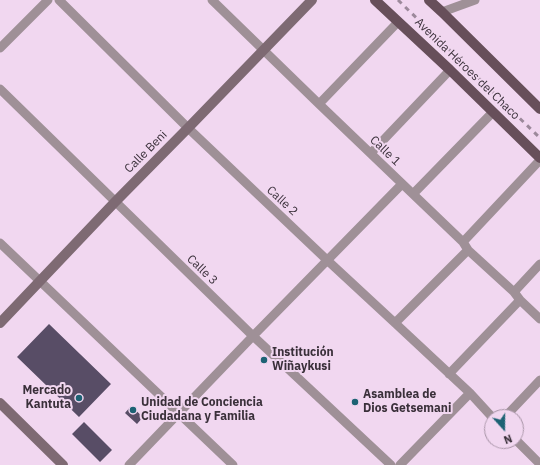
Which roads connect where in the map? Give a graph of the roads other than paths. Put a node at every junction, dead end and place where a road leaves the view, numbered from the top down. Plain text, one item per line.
1 (48, 0) edge
2 (59, 0) edge
3 (212, 0) edge
4 (312, 0) edge
5 (375, 0) edge
6 (429, 0) edge
7 (475, 0) edge
8 (442, 12) junction
9 (398, 22) junction
10 (0, 48) edge
11 (263, 50) junction
12 (450, 70) junction
13 (0, 89) edge
14 (319, 104) junction
15 (540, 109) edge
16 (493, 112) junction
17 (188, 128) junction
18 (371, 154) junction
19 (540, 159) edge
20 (402, 184) junction
21 (413, 194) junction
22 (115, 202) junction
23 (0, 243) edge
24 (465, 246) junction
25 (327, 260) junction
26 (540, 264) edge
27 (40, 282) junction
28 (514, 292) junction
29 (520, 300) junction
30 (540, 319) edge
31 (395, 322) junction
32 (0, 323) edge
33 (253, 336) junction
34 (449, 374) junction
35 (540, 380) edge
36 (470, 393) junction
37 (0, 403) edge
38 (485, 409) edge
39 (513, 409) edge
40 (179, 414) junction
41 (524, 448) edge
42 (540, 464) edge
43 (63, 465) edge
44 (129, 465) edge
45 (233, 465) edge
46 (391, 465) edge
47 (400, 465) edge

1 - 10 street
2 - 17 street, Calle 2
3 - 11 street, Calle 1
4 - 11 street, Calle Beni
5 - 9 main road, Avenida Héroes del Chaco
6 - 8 main road, Avenida Héroes del Chaco
7 - 8 street
8 - 15 main road, Avenida Héroes del Chaco
9 - 12 main road, Avenida Héroes del Chaco
9 - 14 street
11 - 14 street, Calle 1
11 - 17 street, Calle Beni
12 - 16 main road, Avenida Héroes del Chaco
12 - 18 street
13 - 22 street, Calle 3
14 - 18 street, Calle 1
16 - 19 main road, Avenida Héroes del Chaco
16 - 21 street
17 - 22 street, Calle Beni
17 - 25 street, Calle 2
18 - 20 street, Calle 1
19 - 24 street
20 - 21 street, Calle 1
20 - 25 street
21 - 24 street, Calle 1
22 - 27 street, Calle Beni
22 - 33 street, Calle 3
23 - 27 street
24 - 28 street, Calle 1
24 - 31 street
25 - 31 street, Calle 2
25 - 33 street
26 - 28 street
27 - 32 street, Calle Beni
27 - 40 street
28 - 29 street, Calle 1
29 - 30 street, Calle 1
29 - 34 street
31 - 34 street, Calle 2
33 - 40 street
33 - 46 street, Calle 3
34 - 36 street, Calle 2
35 - 39 street
36 - 38 street, Calle 2
36 - 47 street
37 - 43 street
40 - 44 street
40 - 45 street
41 - 42 street

